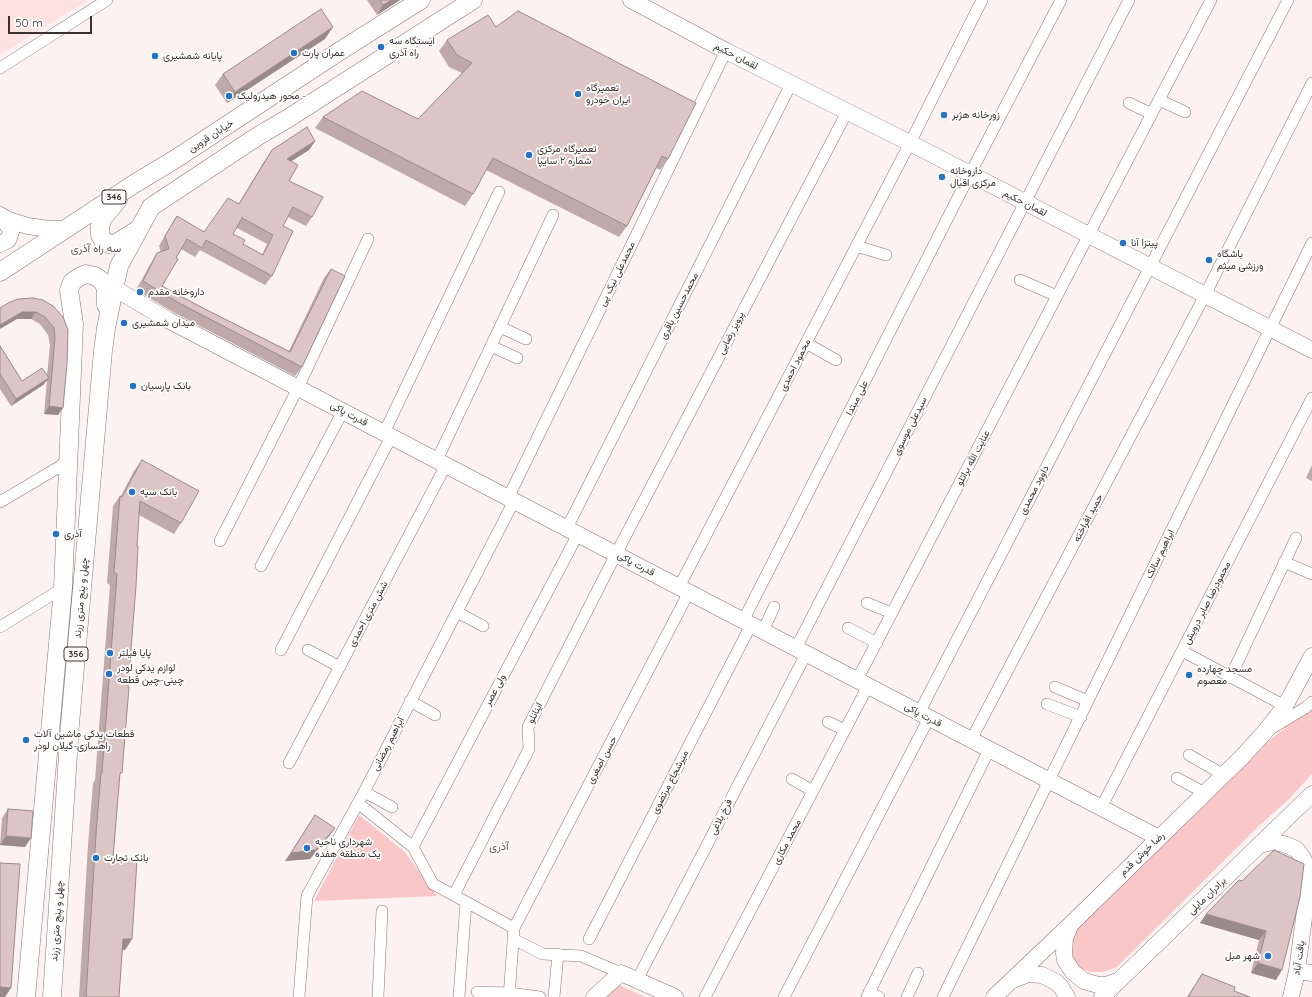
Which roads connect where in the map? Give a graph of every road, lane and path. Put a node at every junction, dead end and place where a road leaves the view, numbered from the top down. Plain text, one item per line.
1 (107, 0) edge
2 (421, 0) edge
3 (473, 0) edge
4 (631, 0) edge
5 (982, 0) edge
6 (1061, 0) edge
7 (1129, 0) edge
8 (1211, 0) edge
9 (1288, 0) edge
10 (726, 51) junction
11 (0, 68) edge
12 (1312, 83) edge
13 (791, 84) junction
14 (1159, 100) junction
15 (1129, 103) dead end
16 (847, 112) junction
17 (1185, 112) dead end
18 (1152, 114) junction
19 (229, 124) junction
20 (910, 143) junction
21 (243, 146) junction
22 (970, 174) junction
23 (134, 184) junction
24 (499, 192) dead end
25 (1024, 203) junction
26 (0, 215) edge
27 (553, 215) dead end
28 (65, 228) junction
29 (138, 230) junction
30 (1089, 236) junction
31 (368, 239) dead end
32 (1312, 243) edge
33 (0, 244) edge
34 (856, 246) junction
35 (886, 255) dead end
36 (1149, 267) junction
37 (0, 272) edge
38 (1020, 280) dead end
39 (114, 288) junction
40 (1205, 295) junction
41 (1057, 296) junction
42 (500, 326) junction
43 (106, 328) junction
44 (1271, 328) junction
45 (526, 339) dead end
46 (806, 343) junction
47 (491, 346) junction
48 (1312, 350) edge
49 (517, 358) dead end
50 (836, 360) dead end
51 (298, 388) junction
52 (1312, 398) edge
53 (343, 411) junction
54 (388, 435) junction
55 (68, 459) junction
56 (441, 463) junction
57 (511, 499) junction
58 (0, 502) edge
59 (572, 531) junction
60 (1296, 538) dead end
61 (220, 541) dead end
62 (616, 554) junction
63 (1284, 562) junction
64 (261, 566) dead end
65 (1312, 574) edge
66 (63, 588) junction
67 (684, 590) junction
68 (867, 603) dead end
69 (774, 607) dead end
70 (457, 612) junction
71 (892, 613) junction
72 (483, 626) dead end
73 (752, 626) junction
74 (0, 627) edge
75 (848, 628) dead end
76 (877, 643) junction
77 (281, 650) dead end
78 (308, 650) dead end
79 (801, 651) junction
80 (1182, 651) junction
81 (1312, 656) edge
82 (340, 667) junction
83 (1230, 678) junction
84 (863, 683) junction
85 (1055, 687) dead end
86 (410, 701) junction
87 (1088, 701) junction
88 (1312, 702) edge
89 (1048, 704) dead end
90 (1285, 706) junction
91 (435, 715) dead end
92 (924, 715) junction
93 (1080, 716) junction
94 (828, 722) dead end
95 (845, 730) junction
96 (1264, 733) junction
97 (971, 740) junction
98 (989, 750) junction
99 (1189, 755) dead end
100 (289, 763) dead end
101 (1224, 775) junction
102 (1177, 778) dead end
103 (792, 779) dead end
104 (1049, 781) junction
105 (813, 791) junction
106 (364, 792) junction
107 (1205, 793) junction
108 (1312, 794) edge
109 (358, 803) junction
110 (392, 807) dead end
111 (1101, 808) junction
112 (1158, 838) junction
113 (1259, 846) junction
114 (413, 847) junction
115 (1310, 894) edge
116 (454, 895) junction
117 (466, 902) junction
118 (382, 911) dead end
119 (1070, 925) junction
120 (514, 928) junction
121 (513, 939) junction
122 (589, 939) dead end
123 (558, 954) junction
124 (1305, 972) edge
125 (621, 973) junction
126 (918, 973) dead end
127 (637, 980) junction
128 (1120, 980) junction
129 (1008, 983) junction
130 (477, 992) dead end
131 (509, 995) edge
132 (872, 995) edge
133 (26, 997) edge
134 (52, 997) edge
135 (299, 997) edge
136 (378, 997) edge
137 (459, 997) edge
138 (540, 997) edge
139 (554, 997) edge
140 (594, 997) edge
141 (675, 997) edge
142 (705, 997) edge
143 (784, 997) edge
144 (907, 997) edge
145 (943, 997) edge
146 (994, 997) edge
147 (1067, 997) edge
148 (1102, 997) edge
149 (1291, 997) edge

1 - 11 street
2 - 19 main road, خیابان قزوین / 346
3 - 21 main road
4 - 10 street, لقمان حکیم
5 - 20 street, محمود احمدی
6 - 22 street, علی مبتدا
7 - 25 street, سیدعلی موسوی
8 - 14 street, عنایت الله براتلو
9 - 36 street, داوود محمدی
10 - 13 street, لقمان حکیم
10 - 57 street, محمدعلی نیک پی
12 - 40 street, حمید افراخته
13 - 16 street, لقمان حکیم
13 - 59 street, محمدحسین باقری
14 - 17 street
14 - 18 street, عنایت الله براتلو
15 - 18 street
16 - 20 street, لقمان حکیم
16 - 62 street, پرویز رضایی
18 - 30 street, عنایت الله براتلو
19 - 21 main road
19 - 23 main road, خیابان قزوین / 346
20 - 22 street, لقمان حکیم
20 - 34 street, محمود احمدی
21 - 29 main road
22 - 25 street, لقمان حکیم
22 - 73 street, علی مبتدا
23 - 28 main road, خیابان قزوین / 346
23 - 29 main road
24 - 54 street
25 - 30 street, لقمان حکیم
25 - 79 street, سیدعلی موسوی
26 - 28 street
26 - 33 street
27 - 42 street, شش متری احمدی
28 - 37 main road, خیابان قزوین / 346
29 - 39 main road, چهل و پنج متری زرند / 356
30 - 36 street, لقمان حکیم
30 - 41 street, عنایت الله براتلو
31 - 51 street
32 - 44 street, ابراهیم سالک
34 - 35 street
34 - 46 street, محمود احمدی
36 - 40 street, لقمان حکیم
36 - 92 street, داوود محمدی
38 - 41 street
39 - 43 main road, چهل و پنج متری زرند / 356
39 - 51 street, قدرت پاکی
40 - 44 street, لقمان حکیم
40 - 97 street, حمید افراخته
41 - 71 street, عنایت الله براتلو
42 - 45 street
42 - 47 street, شش متری احمدی
43 - 55 main road, چهل و پنج متری زرند / 356
43 - 134 main road, چهل و پنج متری زرند / 356
44 - 48 street, لقمان حکیم
44 - 87 street, ابراهیم سالک
46 - 50 street
46 - 67 street, محمود احمدی
47 - 49 street
47 - 56 street, شش متری احمدی
51 - 53 street, قدرت پاکی
51 - 61 street
52 - 80 street, محمودرضا صابر درویش
53 - 54 street, قدرت پاکی
53 - 64 street
54 - 56 street, قدرت پاکی
54 - 77 street
55 - 58 street
55 - 66 main road, چهل و پنج متری زرند / 356
56 - 57 street, قدرت پاکی
56 - 82 street, شش متری احمدی
57 - 59 street, قدرت پاکی
57 - 70 street, ابراهیم رمضانی
59 - 62 street, قدرت پاکی
59 - 114 street, ولی عصر
60 - 63 street
62 - 67 street, قدرت پاکی
62 - 116 street, اینانلو
63 - 65 street
63 - 83 street
66 - 74 street
66 - 133 main road, چهل و پنج متری زرند / 356
67 - 73 street, قدرت پاکی
67 - 120 street, حسن اصغری
68 - 71 street
69 - 73 street
70 - 72 street
70 - 86 street, ابراهیم رمضانی
71 - 76 street, عنایت الله براتلو
73 - 79 street, قدرت پاکی
73 - 122 street, میرشجاع مرتضوی
75 - 76 street
76 - 84 street, عنایت الله براتلو
78 - 82 street
79 - 84 street, قدرت پاکی
79 - 127 street, فرخ بلاغی
80 - 83 street
80 - 111 street, محمودرضا صابر درویش
81 - 90 street, رضا خوش قدم
82 - 100 street, شش متری احمدی
83 - 90 street
84 - 92 street, قدرت پاکی
84 - 95 street, محمد مکاری
85 - 87 street
86 - 91 street
86 - 106 street, ابراهیم رمضانی
87 - 93 street, ابراهیم سالک
88 - 96 street
89 - 93 street
90 - 96 street, رضا خوش قدم
92 - 97 street, قدرت پاکی
92 - 143 street, داوود محمدی
93 - 104 street, ابراهیم سالک
94 - 95 street
95 - 105 street, محمد مکاری
96 - 101 street, رضا خوش قدم
97 - 98 street, قدرت پاکی
98 - 104 street, قدرت پاکی
98 - 132 street
99 - 101 street
101 - 107 street, رضا خوش قدم
102 - 107 street
103 - 105 street
104 - 111 street, قدرت پاکی
104 - 145 street, ابراهیم سالک
105 - 142 street, محمد مکاری
106 - 109 street, ابراهیم رمضانی
106 - 110 street
107 - 112 street, رضا خوش قدم
108 - 113 street, برادران مایلی
109 - 114 street
109 - 135 street, ابراهیم رمضانی
111 - 112 street, قدرت پاکی
112 - 119 street, رضا خوش قدم
113 - 115 street, یافت آباد
113 - 128 street, برادران مایلی
114 - 116 street
115 - 124 street, یافت آباد
116 - 117 street
117 - 120 street
117 - 137 street
118 - 136 street
119 - 128 street
119 - 129 street, رضا خوش قدم
120 - 121 street
121 - 123 street
121 - 131 street
123 - 125 street
123 - 139 street
124 - 149 street, یافت آباد
125 - 127 street
125 - 140 street
126 - 144 street
127 - 141 street
128 - 148 street, برادران مایلی
129 - 146 street, رضا خوش قدم
129 - 147 street
130 - 131 street
131 - 138 street

